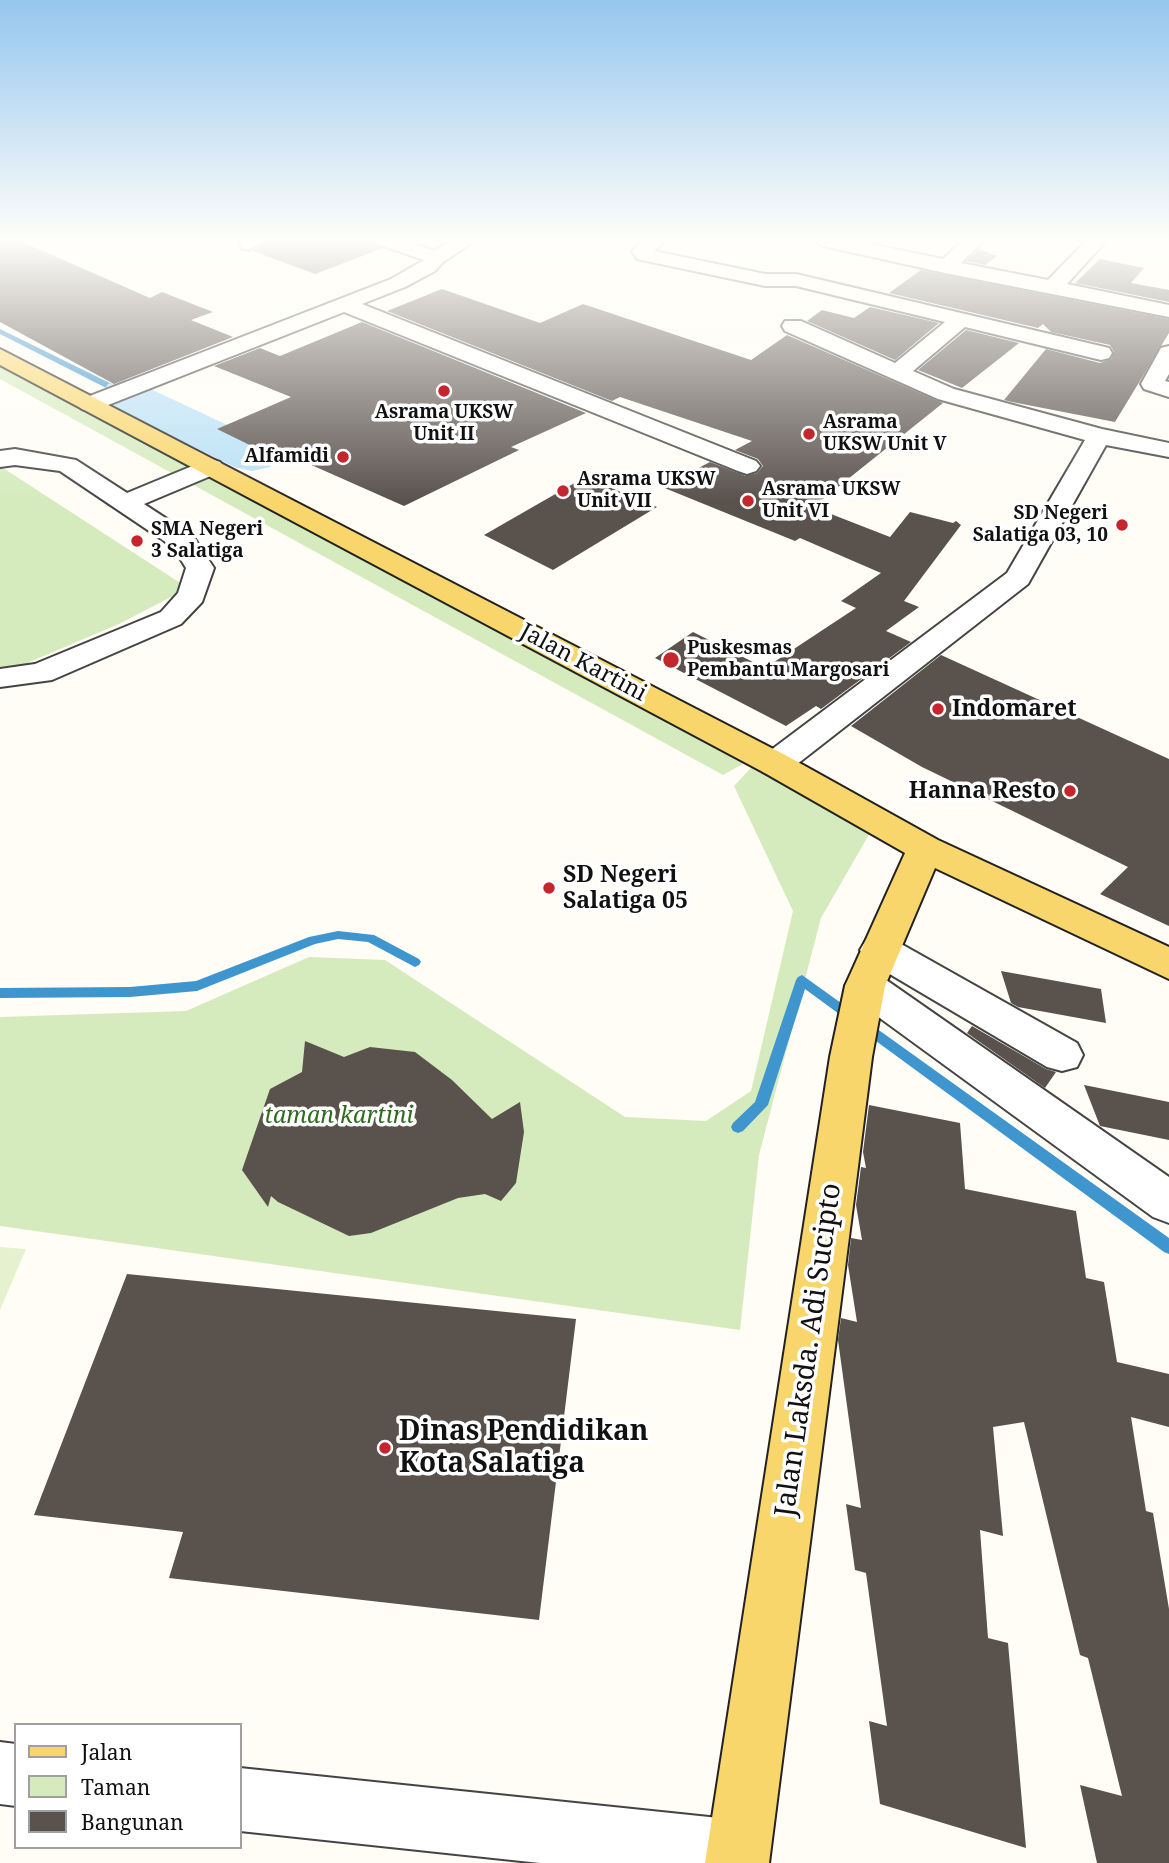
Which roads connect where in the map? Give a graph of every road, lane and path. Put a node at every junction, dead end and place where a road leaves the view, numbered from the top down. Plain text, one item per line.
1 (285, 327) edge
2 (400, 327) edge
3 (795, 327) edge
4 (938, 327) edge
5 (1021, 327) edge
6 (1101, 353) dead end
7 (1169, 353) edge
8 (0, 356) edge
9 (899, 371) junction
10 (1169, 390) edge
11 (90, 404) junction
12 (1099, 436) junction
13 (1169, 450) edge
14 (0, 459) edge
15 (747, 466) dead end
16 (211, 467) junction
17 (127, 502) junction
18 (0, 678) edge
19 (775, 764) junction
20 (925, 849) junction
21 (1169, 964) edge
22 (870, 975) junction
23 (1062, 1055) dead end
24 (1169, 1203) edge
25 (242, 1799) edge
26 (737, 1858) edge

1 - 11 street
2 - 15 street
3 - 9 street
4 - 9 street
5 - 6 street
7 - 10 street
8 - 11 main road, Jalan Kartini
9 - 12 street
11 - 16 main road, Jalan Kartini
12 - 13 street
12 - 19 street
14 - 17 street
16 - 17 street
16 - 19 main road, Jalan Kartini
17 - 18 street
19 - 20 main road, Jalan Kartini
20 - 21 main road, Jalan Kartini
20 - 22 main road, Jalan Laksda. Adi Sucipto
22 - 23 street
22 - 24 street
22 - 26 main road, Jalan Laksda. Adi Sucipto
25 - 26 street

